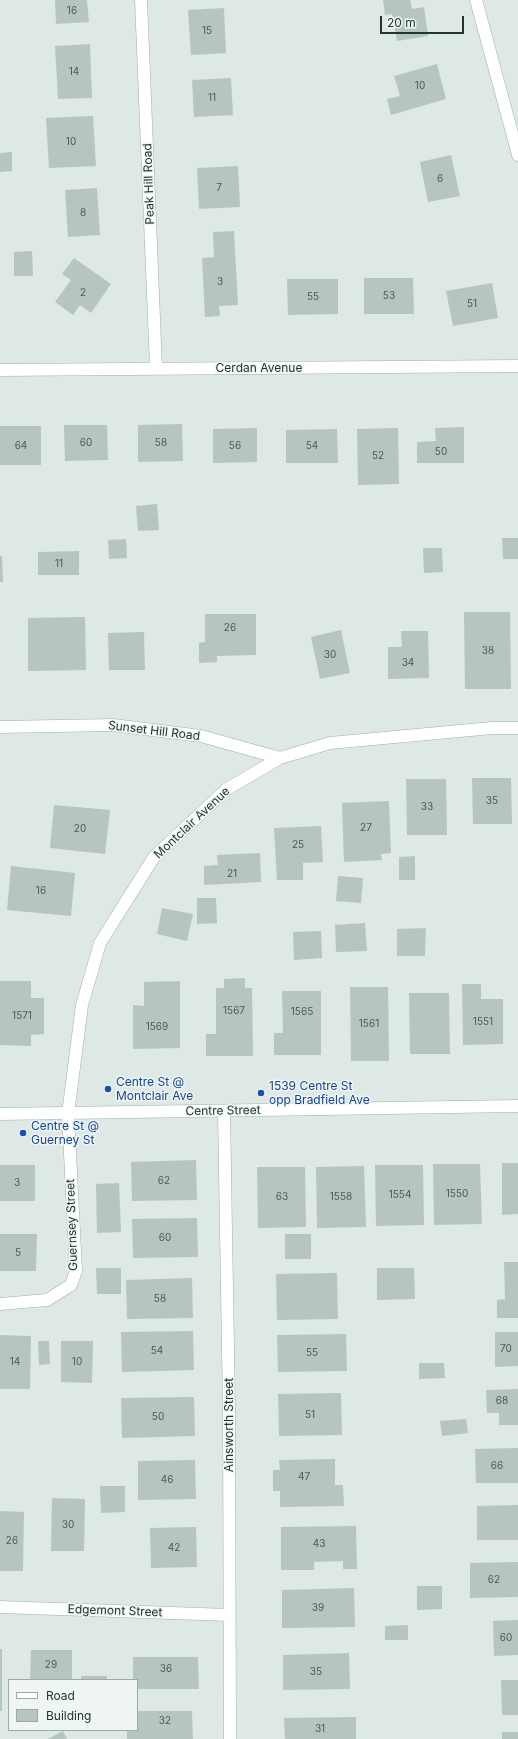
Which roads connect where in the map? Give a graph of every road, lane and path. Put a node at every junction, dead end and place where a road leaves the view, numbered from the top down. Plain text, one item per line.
1 (141, 0) edge
2 (476, 0) edge
3 (518, 156) edge
4 (518, 366) edge
5 (156, 368) junction
6 (0, 370) edge
7 (0, 727) edge
8 (518, 728) edge
9 (280, 758) junction
10 (518, 1106) edge
11 (224, 1111) junction
12 (0, 1114) edge
13 (68, 1114) junction
14 (0, 1304) edge
15 (0, 1607) edge
16 (229, 1615) junction
17 (230, 1739) edge

1 - 5 street, Peak Hill Road
2 - 3 street
4 - 5 street, Cerdan Avenue
5 - 6 street, Cerdan Avenue
7 - 9 street, Sunset Hill Road
8 - 9 street, Montclair Avenue
9 - 13 street, Montclair Avenue
10 - 11 street, Centre Street
11 - 13 street, Centre Street
11 - 16 street, Ainsworth Street
12 - 13 street, Centre Street
13 - 14 street, Guernsey Street
15 - 16 street, Edgemont Street
16 - 17 street, Ainsworth Street

